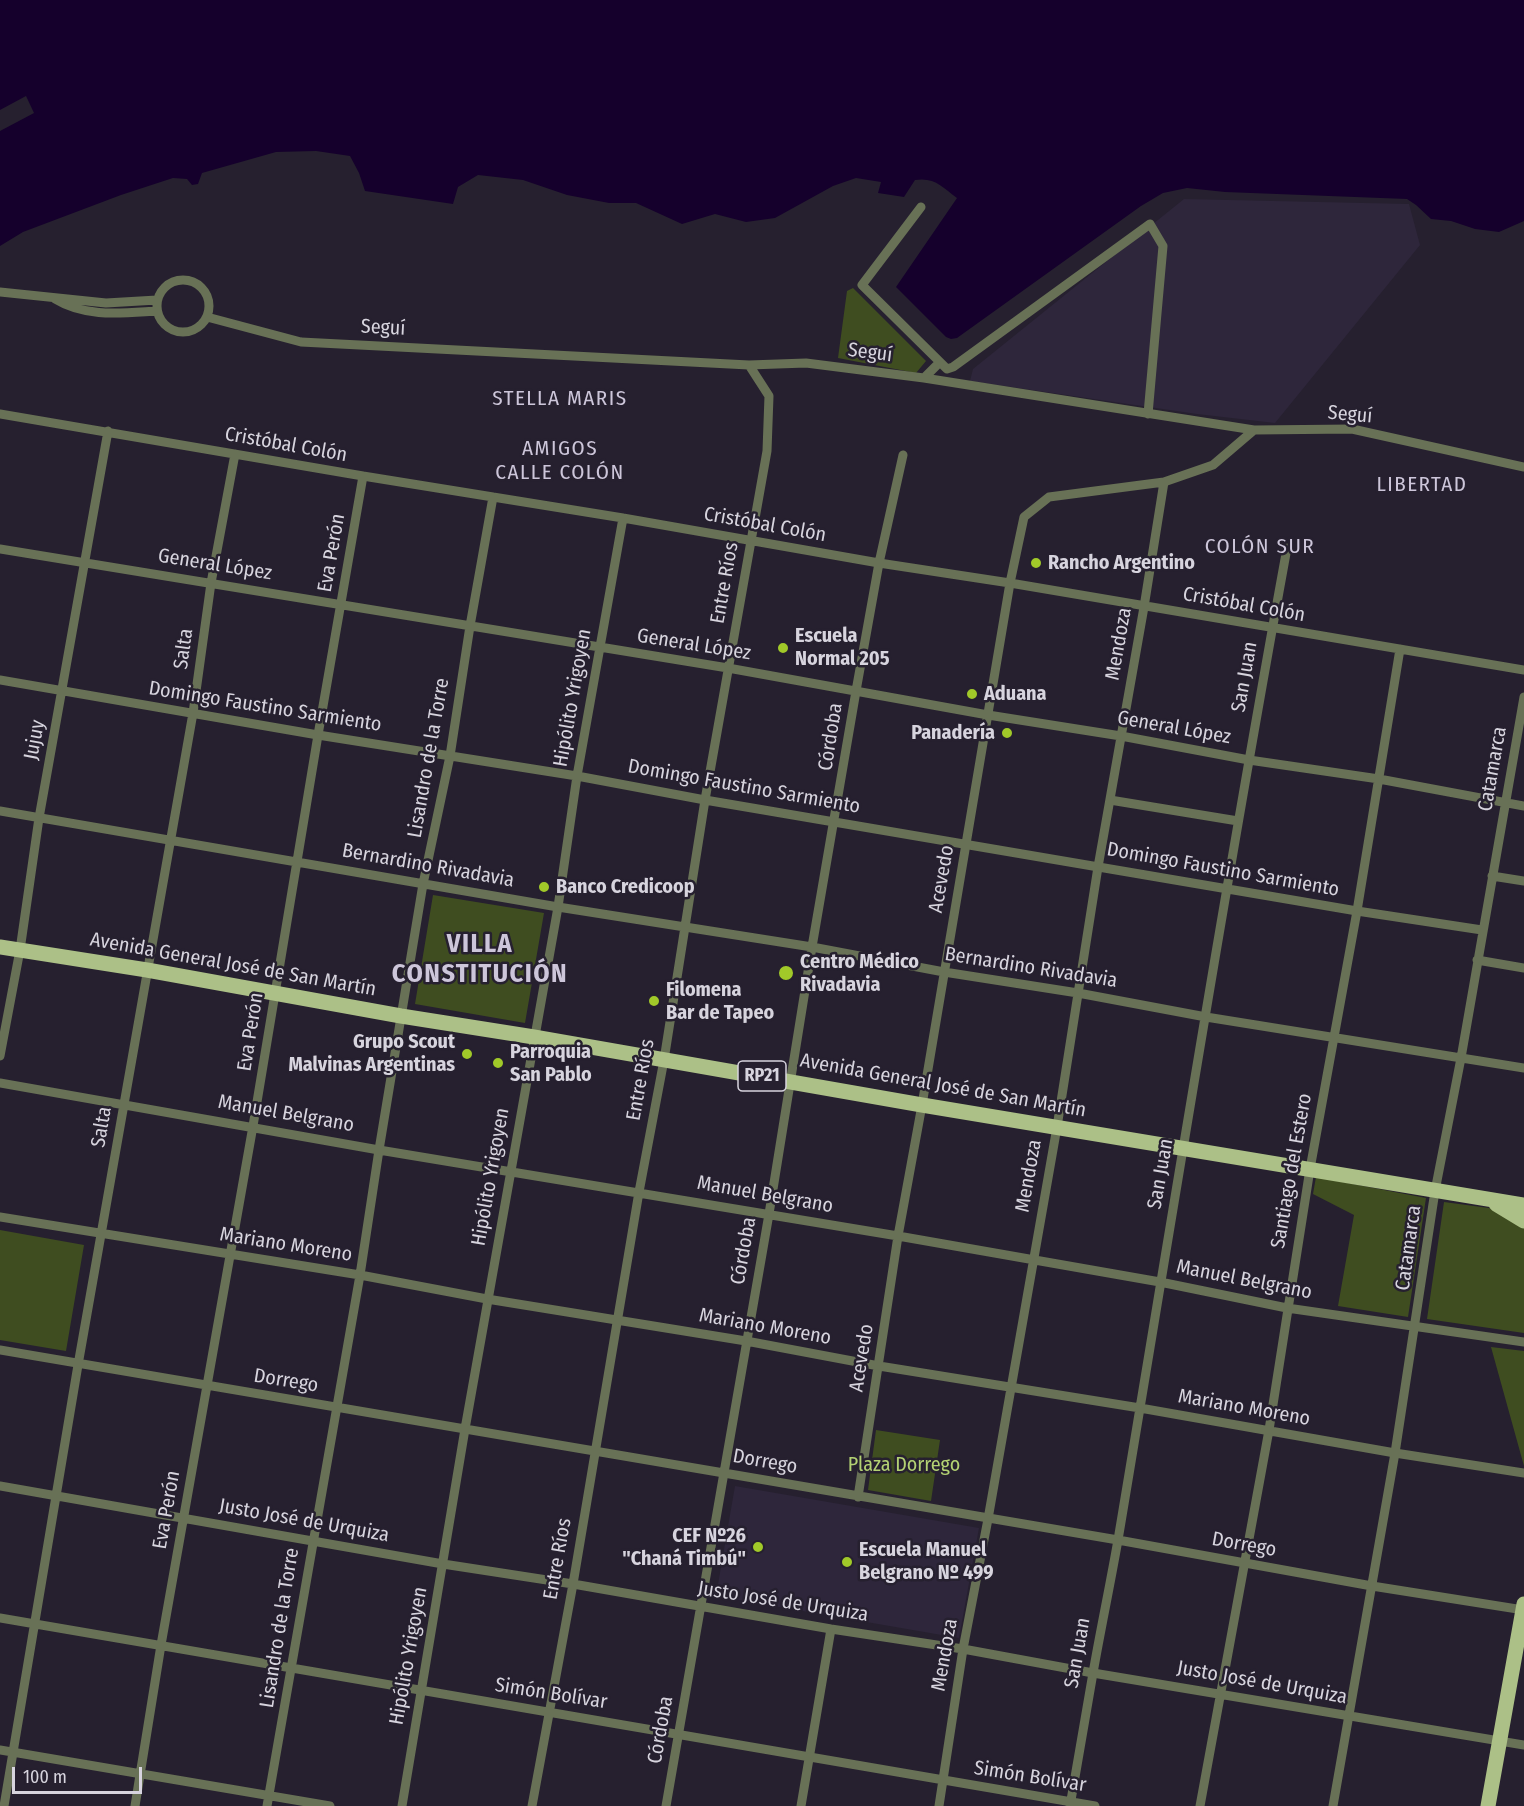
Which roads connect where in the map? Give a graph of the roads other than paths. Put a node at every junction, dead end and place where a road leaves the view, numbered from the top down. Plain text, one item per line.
1 (921, 207) dead end
2 (0, 292) edge
3 (52, 297) junction
4 (157, 300) junction
5 (157, 311) junction
6 (207, 317) junction
7 (940, 362) junction
8 (749, 365) junction
9 (924, 378) junction
10 (0, 414) edge
11 (1148, 414) junction
12 (1254, 430) junction
13 (108, 431) junction
14 (236, 454) junction
15 (903, 455) dead end
16 (1524, 467) edge
17 (363, 477) junction
18 (1164, 482) junction
19 (493, 497) junction
20 (623, 518) junction
21 (751, 540) junction
22 (1287, 548) dead end
23 (0, 549) edge
24 (84, 562) junction
25 (879, 563) junction
26 (211, 583) junction
27 (1010, 583) junction
28 (342, 604) junction
29 (1144, 607) junction
30 (470, 626) junction
31 (1272, 629) junction
32 (600, 648) junction
33 (1400, 649) junction
34 (728, 668) junction
35 (1524, 670) edge
36 (0, 680) edge
37 (856, 691) junction
38 (63, 692) junction
39 (1524, 697) edge
40 (193, 713) junction
41 (988, 715) junction
42 (318, 735) junction
43 (1121, 736) junction
44 (450, 756) junction
45 (1249, 760) junction
46 (577, 776) junction
47 (1379, 779) junction
48 (705, 800) junction
49 (1110, 800) junction
50 (1505, 803) junction
51 (1524, 806) edge
52 (0, 811) edge
53 (39, 818) junction
54 (1238, 821) junction
55 (835, 822) junction
56 (171, 841) junction
57 (966, 844) junction
58 (298, 862) junction
59 (1098, 867) junction
60 (1492, 876) junction
61 (1524, 881) edge
62 (423, 884) junction
63 (1226, 889) junction
64 (558, 907) junction
65 (1357, 911) junction
66 (685, 927) junction
67 (1482, 930) junction
68 (0, 947) edge
69 (812, 947) junction
70 (20, 950) junction
71 (1478, 960) junction
72 (1524, 968) edge
73 (147, 970) junction
74 (944, 972) junction
75 (275, 993) junction
76 (1078, 993) junction
77 (401, 1016) junction
78 (1206, 1017) junction
79 (1335, 1036) junction
80 (534, 1037) junction
81 (0, 1056) edge
82 (1461, 1058) junction
83 (664, 1060) junction
84 (1524, 1068) edge
85 (790, 1081) junction
86 (0, 1083) edge
87 (125, 1104) junction
88 (922, 1105) junction
89 (254, 1126) junction
90 (1057, 1127) junction
91 (1184, 1148) junction
92 (379, 1150) junction
93 (1310, 1169) junction
94 (511, 1171) junction
95 (1435, 1191) junction
96 (639, 1192) junction
97 (1485, 1198) junction
98 (1524, 1205) edge
99 (769, 1214) junction
100 (0, 1217) edge
101 (1524, 1221) edge
102 (102, 1234) junction
103 (898, 1236) junction
104 (230, 1254) junction
105 (1033, 1260) junction
106 (360, 1275) junction
107 (1160, 1282) junction
108 (487, 1299) junction
109 (1287, 1308) junction
110 (618, 1321) junction
111 (1415, 1327) junction
112 (746, 1341) junction
113 (1524, 1342) edge
114 (0, 1350) edge
115 (78, 1365) junction
116 (879, 1366) junction
117 (208, 1386) junction
118 (1011, 1387) junction
119 (337, 1407) junction
120 (1140, 1408) junction
121 (465, 1429) junction
122 (1269, 1430) junction
123 (594, 1452) junction
124 (1395, 1453) junction
125 (723, 1473) junction
126 (1524, 1473) edge
127 (0, 1486) edge
128 (57, 1496) junction
129 (858, 1497) junction
130 (184, 1518) junction
131 (988, 1519) junction
132 (1118, 1540) junction
133 (313, 1541) junction
134 (1245, 1563) junction
135 (443, 1564) junction
136 (573, 1584) junction
137 (1372, 1587) junction
138 (700, 1606) junction
139 (1524, 1608) edge
140 (0, 1618) edge
141 (34, 1623) junction
142 (831, 1629) junction
143 (161, 1645) junction
144 (963, 1649) junction
145 (292, 1668) junction
146 (1093, 1673) junction
147 (421, 1691) junction
148 (1220, 1694) junction
149 (549, 1712) junction
150 (1348, 1716) junction
151 (679, 1734) junction
152 (1499, 1740) junction
153 (1524, 1745) edge
154 (0, 1750) edge
155 (13, 1752) junction
156 (810, 1756) junction
157 (140, 1774) junction
158 (943, 1781) junction
159 (268, 1801) edge
160 (1070, 1804) edge
161 (4, 1806) edge
162 (135, 1806) edge
163 (330, 1806) edge
164 (402, 1806) edge
165 (532, 1806) edge
166 (666, 1806) edge
167 (801, 1806) edge
168 (939, 1806) edge
169 (1095, 1806) edge
170 (1200, 1806) edge
171 (1333, 1806) edge
172 (1488, 1806) edge

1 - 7 street
2 - 3 street
3 - 4 street
3 - 5 street
4 - 5 street
4 - 6 street
5 - 6 street
6 - 8 street, Seguí
7 - 9 street
7 - 11 street
8 - 9 street, Seguí
8 - 21 street, Entre Ríos
9 - 11 street, Seguí
10 - 13 street, Cristóbal Colón
11 - 12 street, Seguí
12 - 16 street, Seguí
12 - 18 street, Acevedo
13 - 14 street, Cristóbal Colón
13 - 24 street, Jujuy
14 - 17 street, Cristóbal Colón
14 - 26 street, Salta
15 - 25 street, Córdoba
17 - 19 street, Cristóbal Colón
17 - 28 street, Eva Perón
18 - 27 street, Acevedo
18 - 29 street, Mendoza
19 - 20 street, Cristóbal Colón
19 - 30 street, Lisandro de la Torre
20 - 21 street, Cristóbal Colón
20 - 32 street, Hipólito Yrigoyen
21 - 25 street, Cristóbal Colón
21 - 34 street, Entre Ríos
22 - 31 street, San Juan
23 - 24 street, General López
24 - 26 street, General López
24 - 38 street, Jujuy
25 - 27 street, Cristóbal Colón
25 - 37 street, Córdoba
26 - 28 street, General López
26 - 40 street, Salta
27 - 29 street, Cristóbal Colón
27 - 41 street, Acevedo
28 - 30 street, General López
28 - 42 street, Eva Perón
29 - 31 street, Cristóbal Colón
29 - 43 street, Mendoza
30 - 32 street, General López
30 - 44 street, Lisandro de la Torre
31 - 33 street, Cristóbal Colón
31 - 45 street, San Juan
32 - 34 street, General López
32 - 46 street, Hipólito Yrigoyen
33 - 35 street, Cristóbal Colón
33 - 47 street, Santiago del Estero
34 - 37 street, General López
34 - 48 street, Entre Ríos
36 - 38 street, Domingo Faustino Sarmiento
37 - 41 street, General López
37 - 55 street, Córdoba
38 - 40 street, Domingo Faustino Sarmiento
38 - 53 street, Jujuy
39 - 50 street, Catamarca
40 - 42 street, Domingo Faustino Sarmiento
40 - 56 street, Salta
41 - 43 street, General López
41 - 57 street, Acevedo
42 - 44 street, Domingo Faustino Sarmiento
42 - 58 street, Eva Perón
43 - 45 street, General López
43 - 49 street, Mendoza
44 - 46 street, Domingo Faustino Sarmiento
44 - 62 street, Lisandro de la Torre
45 - 47 street, General López
45 - 54 street, San Juan
46 - 48 street, Domingo Faustino Sarmiento
46 - 64 street, Hipólito Yrigoyen
47 - 50 street, General López
47 - 65 street, Santiago del Estero
48 - 55 street, Domingo Faustino Sarmiento
48 - 66 street, Entre Ríos
49 - 54 street
49 - 59 street, Mendoza
50 - 51 street, General López
50 - 60 street, Catamarca
52 - 53 street, Bernardino Rivadavia
53 - 56 street, Bernardino Rivadavia
53 - 70 street, Jujuy
54 - 63 street, San Juan
55 - 57 street, Domingo Faustino Sarmiento
55 - 69 street, Córdoba
56 - 58 street, Bernardino Rivadavia
56 - 73 street, Salta
57 - 59 street, Domingo Faustino Sarmiento
57 - 74 street, Acevedo
58 - 62 street, Bernardino Rivadavia
58 - 75 street, Eva Perón
59 - 63 street, Domingo Faustino Sarmiento
59 - 76 street, Mendoza
60 - 61 street
60 - 67 street, Catamarca
62 - 64 street, Bernardino Rivadavia
62 - 77 street, Lisandro de la Torre
63 - 65 street, Domingo Faustino Sarmiento
63 - 78 street, San Juan
64 - 66 street, Bernardino Rivadavia
64 - 80 street, Hipólito Yrigoyen
65 - 67 street, Domingo Faustino Sarmiento
65 - 79 street, Santiago del Estero
66 - 69 street, Bernardino Rivadavia
66 - 83 street, Entre Ríos
67 - 71 street, Catamarca
68 - 70 main road, Avenida General José de San Martín / RP21
69 - 74 street, Bernardino Rivadavia
69 - 85 street, Córdoba
70 - 73 main road, Avenida General José de San Martín / RP21
70 - 81 street, Jujuy
71 - 72 street
71 - 82 street, Catamarca
73 - 75 main road, Avenida General José de San Martín / RP21
73 - 87 street, Salta
74 - 76 street, Bernardino Rivadavia
74 - 88 street, Acevedo
75 - 77 main road, Avenida General José de San Martín / RP21
75 - 89 street, Eva Perón
76 - 78 street, Bernardino Rivadavia
76 - 90 street, Mendoza
77 - 80 main road, Avenida General José de San Martín / RP21
77 - 92 street, Lisandro de la Torre
78 - 79 street, Bernardino Rivadavia
78 - 91 street, San Juan
79 - 82 street, Bernardino Rivadavia
79 - 93 street, Santiago del Estero
80 - 83 main road, Avenida General José de San Martín / RP21
80 - 94 street, Hipólito Yrigoyen
82 - 84 street, Bernardino Rivadavia
82 - 95 street, Catamarca
83 - 85 main road, Avenida General José de San Martín / RP21
83 - 96 street, Entre Ríos
85 - 88 main road, Avenida General José de San Martín / RP21
85 - 99 street, Córdoba
86 - 87 street, Manuel Belgrano
87 - 89 street, Manuel Belgrano
87 - 102 street, Salta
88 - 90 main road, Avenida General José de San Martín / RP21
88 - 103 street, Acevedo
89 - 92 street, Manuel Belgrano
89 - 104 street, Eva Perón
90 - 91 main road, Avenida General José de San Martín / RP21
90 - 105 street, Mendoza
91 - 93 main road, Avenida General José de San Martín / RP21
91 - 107 street, San Juan
92 - 94 street, Manuel Belgrano
92 - 106 street, Lisandro de la Torre
93 - 95 main road, Avenida General José de San Martín / RP21
93 - 109 street, Santiago del Estero
94 - 96 street, Manuel Belgrano
94 - 108 street, Hipólito Yrigoyen
95 - 97 main road, Avenida General José de San Martín / RP21
95 - 111 street, Catamarca
96 - 99 street, Manuel Belgrano
96 - 110 street, Entre Ríos
97 - 98 main road, Avenida General José de San Martín / RP21
97 - 101 main road
99 - 103 street, Manuel Belgrano
99 - 112 street, Córdoba
100 - 102 street, Mariano Moreno
102 - 104 street, Mariano Moreno
102 - 115 street, Salta
103 - 105 street, Manuel Belgrano
103 - 116 street, Acevedo
104 - 106 street, Mariano Moreno
104 - 117 street, Eva Perón
105 - 107 street, Manuel Belgrano
105 - 118 street, Mendoza
106 - 108 street, Mariano Moreno
106 - 119 street, Lisandro de la Torre
107 - 109 street, Manuel Belgrano
107 - 120 street, San Juan
108 - 110 street, Mariano Moreno
108 - 121 street, Hipólito Yrigoyen
109 - 111 street, Manuel Belgrano
109 - 122 street, Santiago del Estero
110 - 112 street, Mariano Moreno
110 - 123 street, Entre Ríos
111 - 113 street, Manuel Belgrano
111 - 124 street, Catamarca
112 - 116 street, Mariano Moreno
112 - 125 street, Córdoba
114 - 115 street, Dorrego
115 - 117 street, Dorrego
115 - 128 street, Salta
116 - 118 street, Mariano Moreno
116 - 129 street, Acevedo
117 - 119 street, Dorrego
117 - 130 street, Eva Perón
118 - 120 street, Mariano Moreno
118 - 131 street, Mendoza
119 - 121 street, Dorrego
119 - 133 street, Lisandro de la Torre
120 - 122 street, Mariano Moreno
120 - 132 street, San Juan
121 - 123 street, Dorrego
121 - 135 street, Hipólito Yrigoyen
122 - 124 street, Mariano Moreno
122 - 134 street, Santiago del Estero
123 - 125 street, Dorrego
123 - 136 street, Entre Ríos
124 - 126 street, Mariano Moreno
124 - 137 street, Catamarca
125 - 129 street, Dorrego
125 - 138 street, Córdoba
127 - 128 street, Justo José de Urquiza
128 - 130 street, Justo José de Urquiza
128 - 141 street, Salta
129 - 131 street, Dorrego
130 - 133 street, Justo José de Urquiza
130 - 143 street, Eva Perón
131 - 132 street, Dorrego
131 - 144 street, Mendoza
132 - 134 street, Dorrego
132 - 146 street, San Juan
133 - 135 street, Justo José de Urquiza
133 - 145 street, Lisandro de la Torre
134 - 137 street, Dorrego
134 - 148 street, Santiago del Estero
135 - 136 street, Justo José de Urquiza
135 - 147 street, Hipólito Yrigoyen
136 - 138 street, Justo José de Urquiza
136 - 149 street, Entre Ríos
137 - 139 street, Dorrego
137 - 150 street, Catamarca
138 - 142 street, Justo José de Urquiza
138 - 151 street, Córdoba
139 - 152 main road
140 - 141 street, Simón Bolívar
141 - 143 street, Simón Bolívar
141 - 155 street, Salta
142 - 144 street, Justo José de Urquiza
142 - 156 street
143 - 145 street, Simón Bolívar
143 - 157 street, Eva Perón
144 - 146 street, Justo José de Urquiza
144 - 158 street, Mendoza
145 - 147 street, Simón Bolívar
145 - 159 street, Lisandro de la Torre
146 - 148 street, Justo José de Urquiza
146 - 160 street, San Juan
147 - 149 street, Simón Bolívar
147 - 164 street, Hipólito Yrigoyen
148 - 150 street, Justo José de Urquiza
148 - 170 street, Santiago del Estero
149 - 151 street, Simón Bolívar
149 - 165 street, Entre Ríos
150 - 152 street, Justo José de Urquiza
150 - 171 street, Catamarca
151 - 156 street, Simón Bolívar
151 - 166 street, Córdoba
152 - 153 street, Justo José de Urquiza
152 - 172 main road
154 - 155 street
155 - 157 street
155 - 161 street, Salta
156 - 158 street, Simón Bolívar
156 - 167 street
157 - 159 street
157 - 162 street, Eva Perón
158 - 160 street, Simón Bolívar
158 - 168 street, Mendoza
159 - 163 street
160 - 169 street, Simón Bolívar

